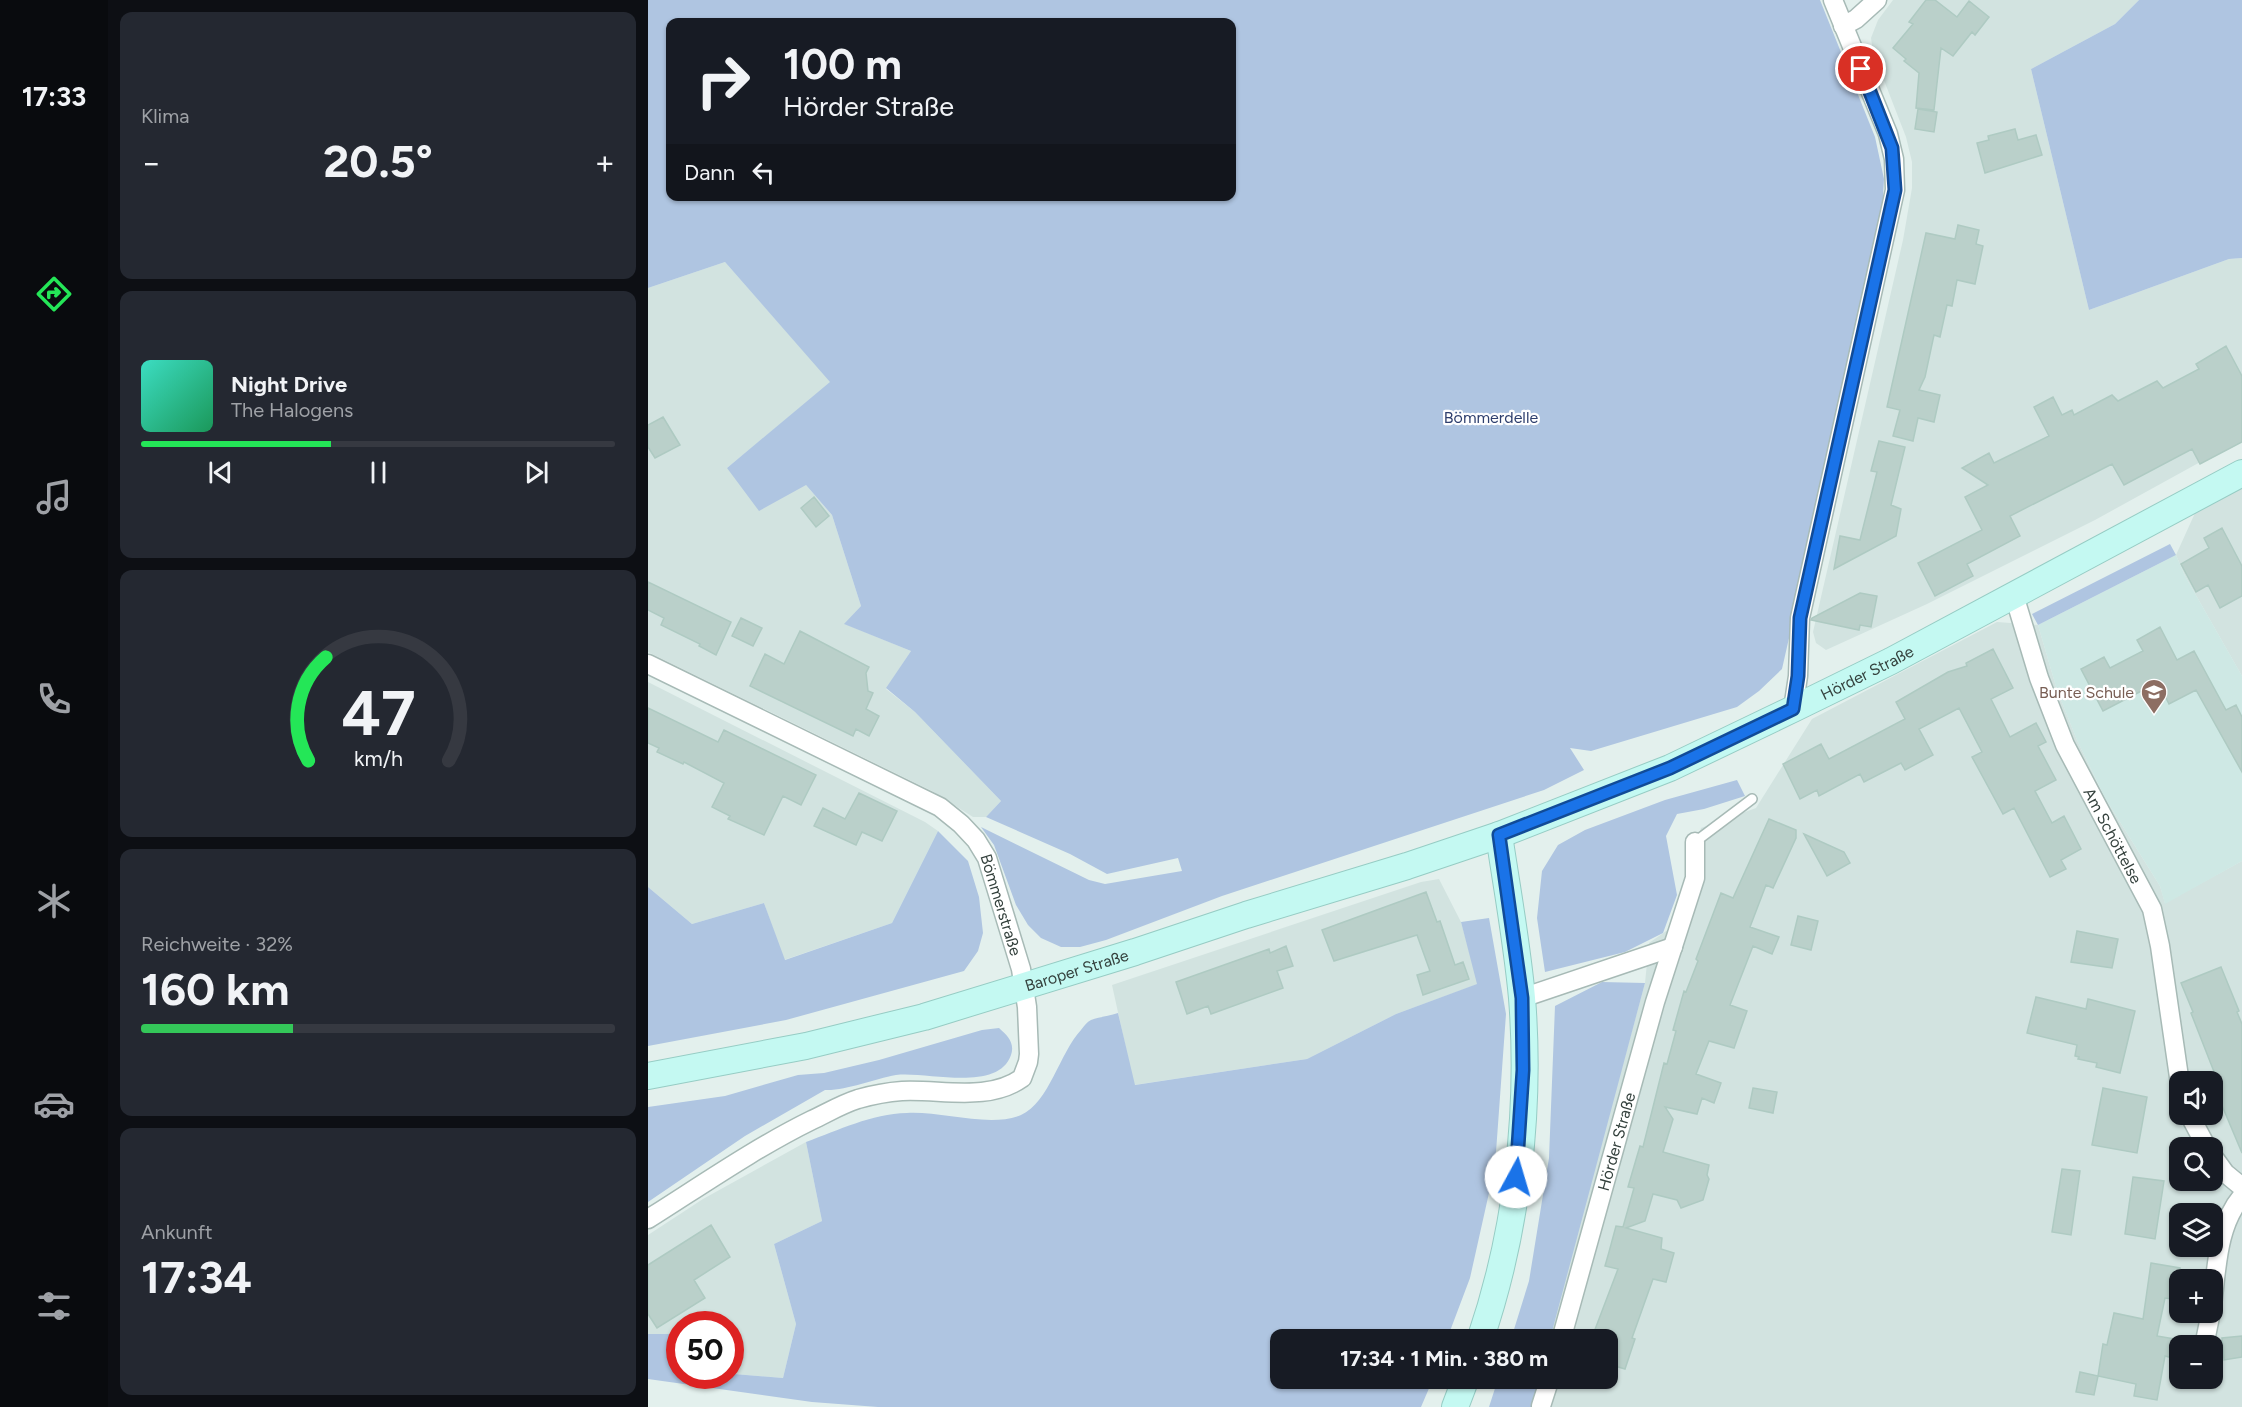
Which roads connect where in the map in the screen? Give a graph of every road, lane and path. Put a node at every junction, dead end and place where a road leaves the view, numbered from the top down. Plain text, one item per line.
1 (1833, 0) edge
2 (1876, 0) edge
3 (1844, 26) junction
4 (2242, 473) edge
5 (2014, 595) junction
6 (648, 664) edge
7 (1793, 709) junction
8 (1752, 799) dead end
9 (1499, 835) junction
10 (1695, 842) joint
11 (1673, 947) junction
12 (1024, 987) junction
13 (1522, 998) junction
14 (2178, 1071) edge
15 (648, 1076) edge
16 (2223, 1170) edge
17 (2242, 1187) edge
18 (2242, 1196) edge
19 (648, 1219) edge
20 (2216, 1269) edge
21 (1483, 1329) edge
22 (1564, 1329) edge
23 (1462, 1389) edge
24 (1546, 1389) edge
25 (1541, 1406) edge
26 (1455, 1407) edge

1 - 3 street
2 - 3 street
3 - 7 street
4 - 5 main road, Hörder Straße
5 - 7 main road, Hörder Straße
5 - 14 street, Am Schöttelse
6 - 12 street, Bömmerstraße
7 - 9 main road, Hörder Straße
8 - 10 lane, Hörder Straße
9 - 12 main road, Baroper Straße
9 - 13 main road
10 - 11 street, Hörder Straße
11 - 13 street
11 - 22 street, Hörder Straße
12 - 15 main road, Baroper Straße
12 - 19 street, Bömmerstraße
13 - 21 main road
16 - 17 street
18 - 20 street
23 - 26 main road
24 - 25 street

